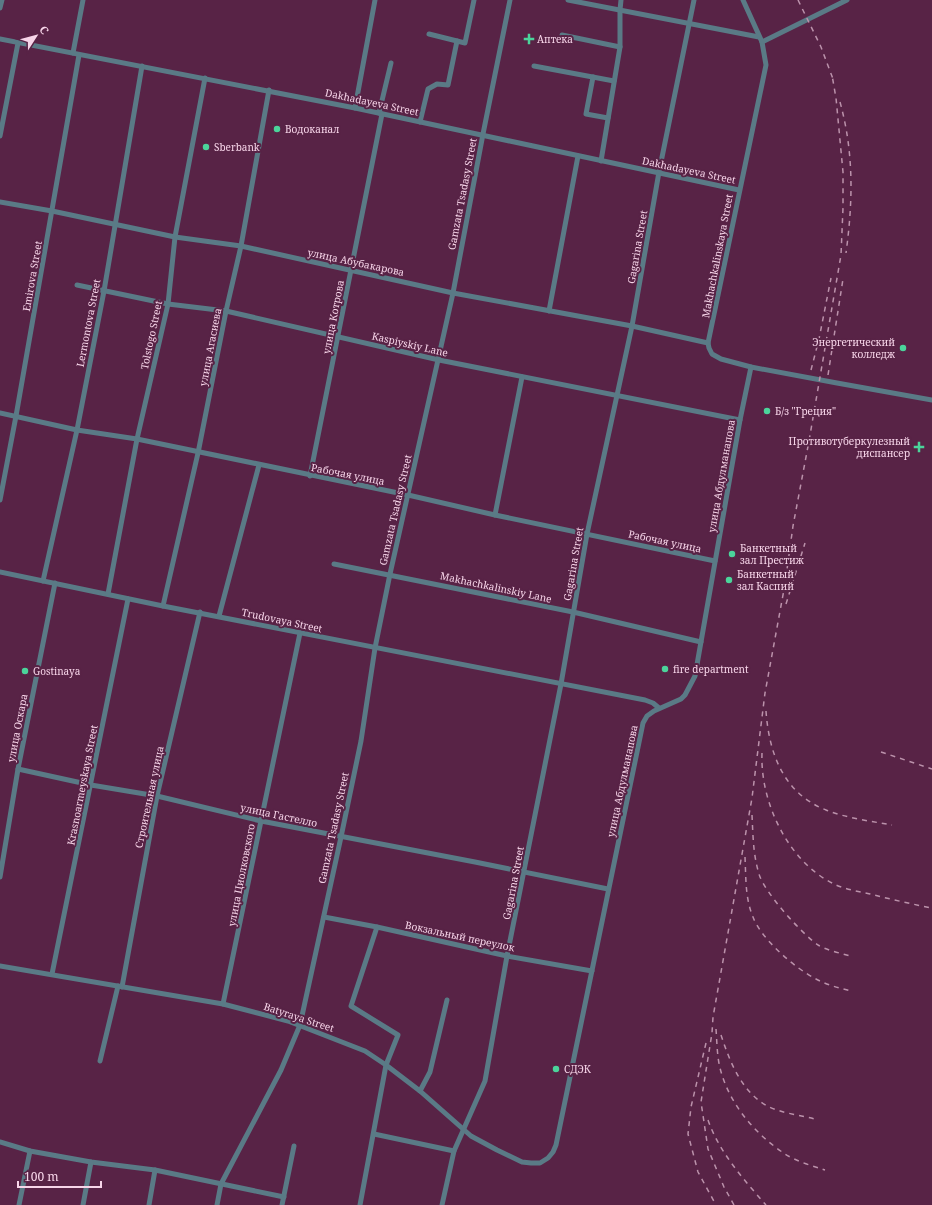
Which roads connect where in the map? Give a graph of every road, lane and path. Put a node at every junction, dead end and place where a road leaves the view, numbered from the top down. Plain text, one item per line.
1 (2, 0) edge
2 (83, 0) edge
3 (375, 0) edge
4 (474, 0) edge
5 (510, 0) edge
6 (568, 0) edge
7 (621, 0) edge
8 (694, 0) edge
9 (742, 0) edge
10 (846, 0) edge
11 (0, 8) edge
12 (620, 10) junction
13 (690, 24) junction
14 (429, 34) dead end
15 (562, 35) dead end
16 (759, 37) junction
17 (0, 39) edge
18 (457, 41) junction
19 (762, 42) junction
20 (18, 43) junction
21 (620, 47) junction
22 (73, 53) junction
23 (80, 55) junction
24 (391, 63) dead end
25 (142, 66) junction
26 (534, 66) dead end
27 (593, 77) junction
28 (205, 78) junction
29 (614, 80) junction
30 (269, 90) junction
31 (355, 108) junction
32 (381, 113) junction
33 (608, 118) junction
34 (420, 122) junction
35 (483, 134) junction
36 (0, 136) edge
37 (578, 156) junction
38 (602, 161) junction
39 (659, 172) junction
40 (740, 190) junction
41 (0, 202) edge
42 (52, 211) junction
43 (115, 224) junction
44 (175, 237) junction
45 (241, 246) junction
46 (350, 270) junction
47 (77, 285) dead end
48 (104, 291) junction
49 (453, 293) junction
50 (168, 304) junction
51 (226, 311) junction
52 (548, 311) junction
53 (632, 326) junction
54 (338, 338) junction
55 (708, 343) junction
56 (439, 360) junction
57 (751, 367) junction
58 (522, 377) junction
59 (616, 396) junction
60 (932, 400) edge
61 (0, 413) edge
62 (16, 416) junction
63 (740, 420) junction
64 (77, 430) junction
65 (137, 439) junction
66 (198, 453) junction
67 (259, 465) junction
68 (310, 476) junction
69 (408, 495) junction
70 (0, 500) edge
71 (495, 515) junction
72 (587, 534) junction
73 (715, 561) junction
74 (334, 564) dead end
75 (0, 572) edge
76 (390, 574) junction
77 (43, 581) junction
78 (55, 583) junction
79 (108, 594) junction
80 (128, 599) junction
81 (163, 606) junction
82 (200, 612) junction
83 (573, 612) junction
84 (219, 616) junction
85 (300, 633) junction
86 (701, 642) junction
87 (375, 648) junction
88 (561, 684) junction
89 (659, 708) junction
90 (18, 769) junction
91 (91, 785) junction
92 (157, 796) junction
93 (261, 821) junction
94 (341, 837) junction
95 (524, 872) junction
96 (0, 877) edge
97 (608, 889) junction
98 (324, 917) junction
99 (377, 927) junction
100 (507, 956) junction
101 (0, 966) edge
102 (592, 971) junction
103 (52, 974) junction
104 (120, 986) junction
105 (447, 1000) dead end
106 (222, 1004) junction
107 (300, 1025) junction
108 (100, 1061) dead end
109 (386, 1065) junction
110 (420, 1091) junction
111 (463, 1129) junction
112 (374, 1134) junction
113 (0, 1142) edge
114 (294, 1146) dead end
115 (30, 1151) junction
116 (454, 1151) junction
117 (553, 1152) joint
118 (91, 1162) junction
119 (156, 1170) junction
120 (221, 1184) junction
121 (284, 1197) junction
122 (19, 1205) edge
123 (83, 1205) edge
124 (149, 1205) edge
125 (217, 1205) edge
126 (282, 1205) edge
127 (360, 1205) edge
128 (442, 1205) edge

1 - 11 street
2 - 22 street
3 - 31 street
4 - 18 street
5 - 35 street, Gamzata Tsadasy Street
6 - 12 street
7 - 12 street
8 - 13 street, Gagarina Street
9 - 16 street, Makhachkalinskaya Street
10 - 19 street
12 - 13 street
12 - 21 street
13 - 16 street
13 - 39 street, Gagarina Street
14 - 18 street
15 - 21 street
16 - 19 street, Makhachkalinskaya Street
17 - 20 street, Dakhadayeva Street
18 - 34 street
19 - 40 street, Makhachkalinskaya Street
20 - 22 street, Dakhadayeva Street
20 - 36 street
21 - 29 street
22 - 23 street, Dakhadayeva Street
23 - 25 street, Dakhadayeva Street
23 - 42 street, Emirova Street
24 - 32 street, улица Котрова
25 - 28 street, Dakhadayeva Street
25 - 43 street, Lermontova Street
26 - 27 street
27 - 29 street
27 - 33 street
28 - 30 street, Dakhadayeva Street
28 - 44 street, Tolstogo Street
29 - 33 street
30 - 31 street, Dakhadayeva Street
30 - 45 street, улица Агасиева
31 - 32 street, Dakhadayeva Street
32 - 34 street, Dakhadayeva Street
32 - 46 street, улица Котрова
33 - 38 street
34 - 35 street, Dakhadayeva Street
35 - 37 street, Dakhadayeva Street
35 - 49 street, Gamzata Tsadasy Street
37 - 38 street, Dakhadayeva Street
37 - 52 street
38 - 39 street, Dakhadayeva Street
39 - 40 street, Dakhadayeva Street
39 - 53 street, Gagarina Street
40 - 55 street, Makhachkalinskaya Street
41 - 42 street, улица Абубакарова
42 - 43 street, улица Абубакарова
42 - 62 street, Emirova Street
43 - 44 street, улица Абубакарова
43 - 48 street, Lermontova Street
44 - 45 street, улица Абубакарова
44 - 50 street, Tolstogo Street
45 - 46 street, улица Абубакарова
45 - 51 street, улица Агасиева
46 - 49 street, улица Абубакарова
46 - 54 street, улица Котрова
47 - 48 street, Kaspiyskiy Lane
48 - 50 street, Kaspiyskiy Lane
48 - 64 street, Lermontova Street
49 - 52 street, улица Абубакарова
49 - 56 street, Gamzata Tsadasy Street
50 - 51 street, Kaspiyskiy Lane
50 - 65 street, Tolstogo Street
51 - 54 street, Kaspiyskiy Lane
51 - 66 street, улица Агасиева
52 - 53 street, улица Абубакарова
53 - 55 street, улица Абубакарова
53 - 59 street, Gagarina Street
54 - 56 street, Kaspiyskiy Lane
54 - 68 street, улица Котрова
55 - 57 street
56 - 58 street, Kaspiyskiy Lane
56 - 69 street, Gamzata Tsadasy Street
57 - 60 street
57 - 63 street, улица Абдулманапова
58 - 59 street, Kaspiyskiy Lane
58 - 71 street
59 - 63 street, Kaspiyskiy Lane
59 - 72 street, Gagarina Street
61 - 62 street, Рабочая улица
62 - 64 street, Рабочая улица
62 - 70 street, Emirova Street
63 - 73 street, улица Абдулманапова
64 - 65 street, Рабочая улица
64 - 77 street, Lermontova Street
65 - 66 street, Рабочая улица
65 - 79 street, Tolstogo Street
66 - 67 street, Рабочая улица
66 - 81 street, улица Агасиева
67 - 68 street, Рабочая улица
67 - 84 street
68 - 69 street, Рабочая улица
69 - 71 street, Рабочая улица
69 - 76 street, Gamzata Tsadasy Street
71 - 72 street, Рабочая улица
72 - 73 street, Рабочая улица
72 - 83 street, Gagarina Street
73 - 86 street, улица Абдулманапова
74 - 76 street, Makhachkalinskiy Lane
75 - 77 street, Trudovaya Street
76 - 83 street, Makhachkalinskiy Lane
76 - 87 street, Gamzata Tsadasy Street
77 - 78 street, Trudovaya Street
78 - 79 street, Trudovaya Street
78 - 90 street, улица Оскара
79 - 80 street, Trudovaya Street
80 - 81 street, Trudovaya Street
80 - 91 street, Krasnoarmeyskaya Street
81 - 82 street, Trudovaya Street
82 - 84 street, Trudovaya Street
82 - 92 street, Строительная улица
83 - 86 street, Makhachkalinskiy Lane
83 - 88 street, Gagarina Street
84 - 85 street, Trudovaya Street
85 - 87 street, Trudovaya Street
85 - 93 street, улица Циолковского
86 - 89 street, улица Абдулманапова
87 - 88 street, Trudovaya Street
87 - 94 street, Gamzata Tsadasy Street
88 - 89 street, Trudovaya Street
88 - 95 street, Gagarina Street
89 - 97 street, улица Абдулманапова
90 - 91 street, улица Гастелло
90 - 96 street, улица Оскара
91 - 92 street, улица Гастелло
91 - 103 street, Krasnoarmeyskaya Street
92 - 93 street, улица Гастелло
92 - 104 street, Строительная улица
93 - 94 street, улица Гастелло
93 - 106 street, улица Циолковского
94 - 95 street, улица Гастелло
94 - 98 street, Gamzata Tsadasy Street
95 - 97 street, улица Гастелло
95 - 100 street, Gagarina Street
97 - 102 street, улица Абдулманапова
98 - 99 street, Вокзальный переулок
98 - 107 street, Gamzata Tsadasy Street
99 - 100 street, Вокзальный переулок
99 - 109 street
100 - 102 street, Вокзальный переулок
100 - 111 street, Gagarina Street
101 - 103 street, Batyraya Street
102 - 117 street, улица Абдулманапова
103 - 104 street, Batyraya Street
104 - 106 street, Batyraya Street
104 - 108 street, Строительная улица
105 - 110 street
106 - 107 street, Batyraya Street
107 - 109 street, Batyraya Street
107 - 120 street, Gamzata Tsadasy Street
109 - 110 street, Batyraya Street
109 - 112 street
110 - 111 street, Batyraya Street
111 - 116 street, Gagarina Street
111 - 117 street, Batyraya Street
112 - 116 street
112 - 127 street
113 - 115 street
114 - 121 street
115 - 118 street
115 - 122 street
116 - 128 street, Gagarina Street
118 - 119 street
118 - 123 street
119 - 120 street
119 - 124 street
120 - 121 street
120 - 125 street, Gamzata Tsadasy Street
121 - 126 street

